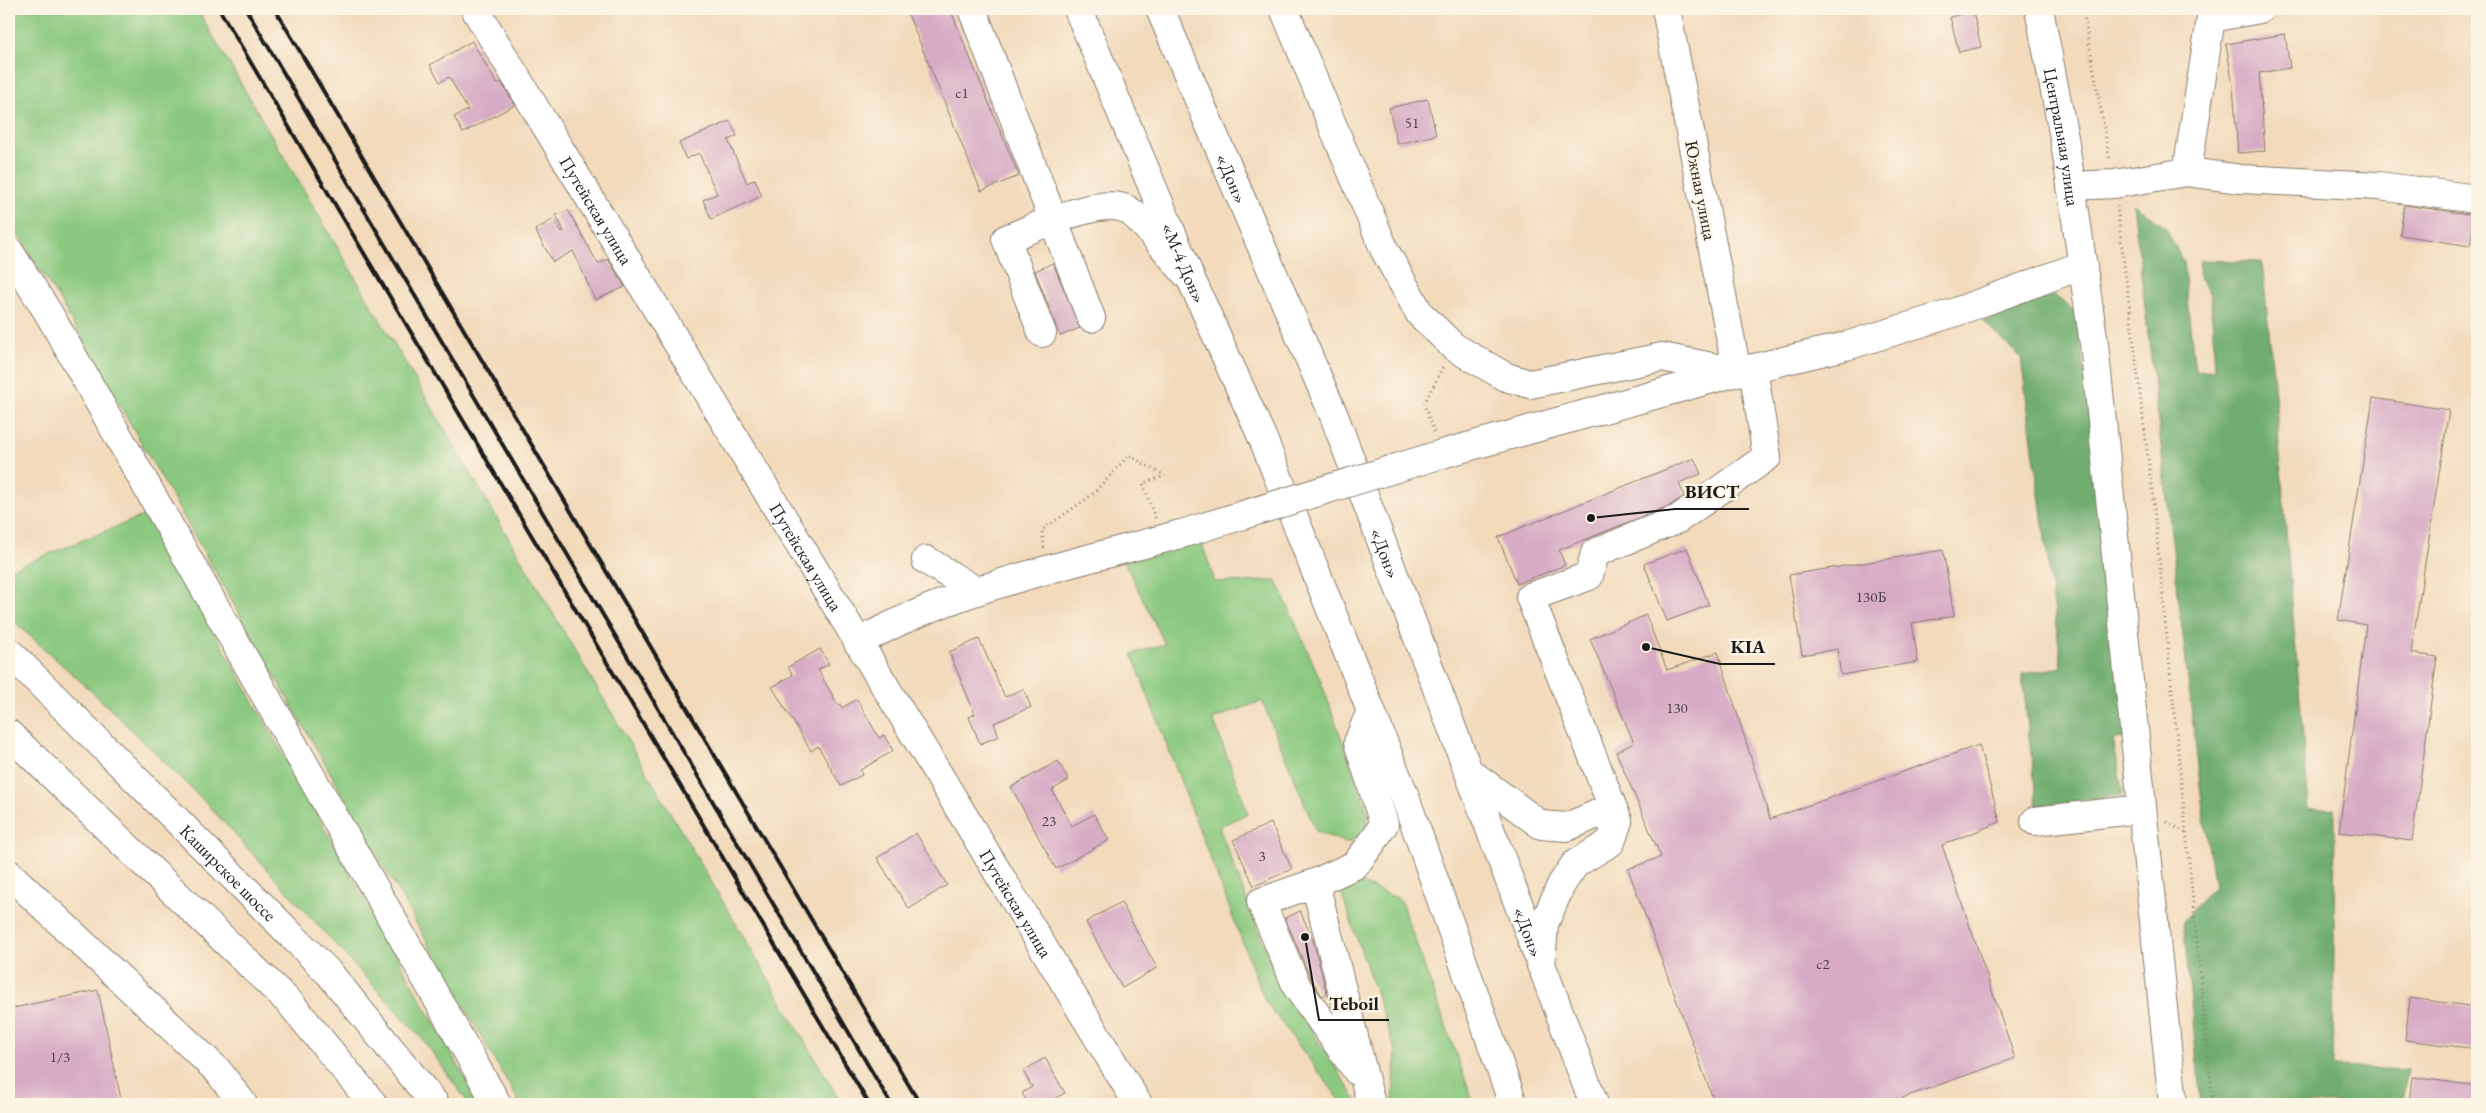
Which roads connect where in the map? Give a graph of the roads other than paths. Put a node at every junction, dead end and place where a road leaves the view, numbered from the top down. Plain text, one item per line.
1 (475, 9) edge
2 (972, 9) edge
3 (1078, 9) edge
4 (1160, 9) edge
5 (1284, 9) edge
6 (1666, 9) edge
7 (2039, 9) edge
8 (2260, 9) edge
9 (2187, 172) junction
10 (2071, 186) junction
11 (2477, 199) edge
12 (1053, 220) junction
13 (9, 251) edge
14 (2083, 266) junction
15 (1190, 279) junction
16 (1091, 318) dead end
17 (1042, 333) dead end
18 (1745, 370) junction
19 (926, 560) dead end
20 (976, 591) junction
21 (858, 643) junction
22 (9, 652) edge
23 (1371, 711) junction
24 (9, 734) edge
25 (1468, 771) junction
26 (2142, 809) junction
27 (1618, 821) junction
28 (2035, 821) dead end
29 (9, 874) edge
30 (1315, 883) junction
31 (1541, 965) junction
32 (1369, 1095) edge
33 (243, 1104) edge
34 (373, 1104) edge
35 (435, 1104) edge
36 (497, 1104) edge
37 (1138, 1104) edge
38 (1513, 1104) edge
39 (1594, 1104) edge
40 (2173, 1104) edge

1 - 21 main road, Путейская улица
2 - 12 main road
3 - 15 main road, «М-4 Дон»
4 - 25 main road, «Дон»
5 - 18 main road
6 - 18 main road, Южная улица
7 - 10 main road, Центральная улица
8 - 9 main road
9 - 10 main road
9 - 11 main road
10 - 14 main road, Центральная улица
12 - 15 main road
12 - 16 main road
12 - 17 main road
13 - 36 main road
14 - 18 main road
14 - 26 main road, Центральная улица
15 - 23 main road, «М-4 Дон»
18 - 20 main road, bridge
18 - 27 main road, Южная улица
19 - 20 main road
20 - 21 main road
21 - 37 main road, Путейская улица
22 - 35 main road, Каширское шоссе
23 - 30 main road
23 - 38 main road
24 - 34 main road
25 - 27 main road
25 - 31 main road, «Дон»
26 - 28 main road
26 - 40 main road, Центральная улица
27 - 31 main road
29 - 33 main road
30 - 32 main road
30 - 32 main road
31 - 39 main road, «Дон»

